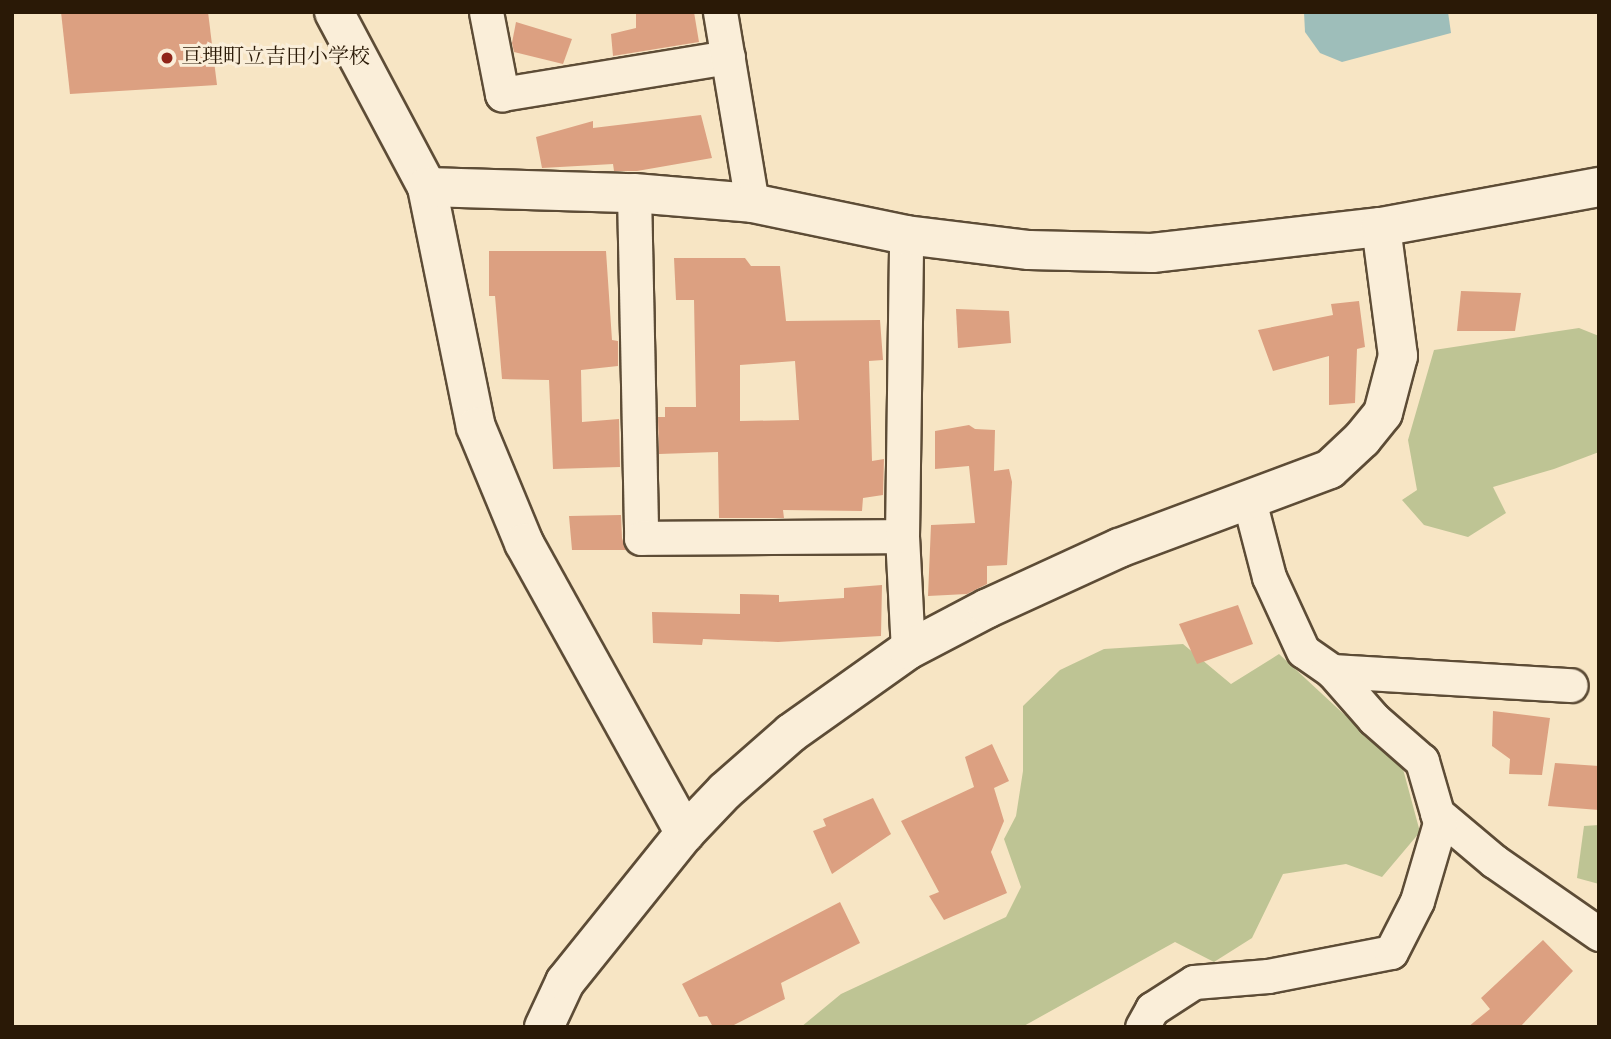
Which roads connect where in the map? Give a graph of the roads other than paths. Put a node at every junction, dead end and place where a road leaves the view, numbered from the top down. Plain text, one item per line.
1 (334, 12) edge
2 (486, 12) edge
3 (720, 12) edge
4 (728, 57) junction
5 (427, 187) junction
6 (1599, 187) edge
7 (634, 194) junction
8 (752, 202) junction
9 (1381, 228) junction
10 (906, 235) junction
11 (1249, 500) junction
12 (902, 536) junction
13 (908, 650) junction
14 (1332, 671) junction
15 (1571, 685) dead end
16 (1437, 813) junction
17 (685, 833) junction
18 (1599, 934) edge
19 (544, 1027) edge
20 (1142, 1027) edge

1 - 5 street
2 - 4 street
3 - 4 street
4 - 8 street
5 - 7 street
5 - 17 street
6 - 9 street
7 - 8 street
7 - 12 street
8 - 10 street
9 - 10 street
9 - 11 street
10 - 12 street
11 - 13 street
11 - 14 street
12 - 13 street
13 - 17 street
14 - 15 street
14 - 16 street
16 - 18 street
16 - 20 street
17 - 19 street

